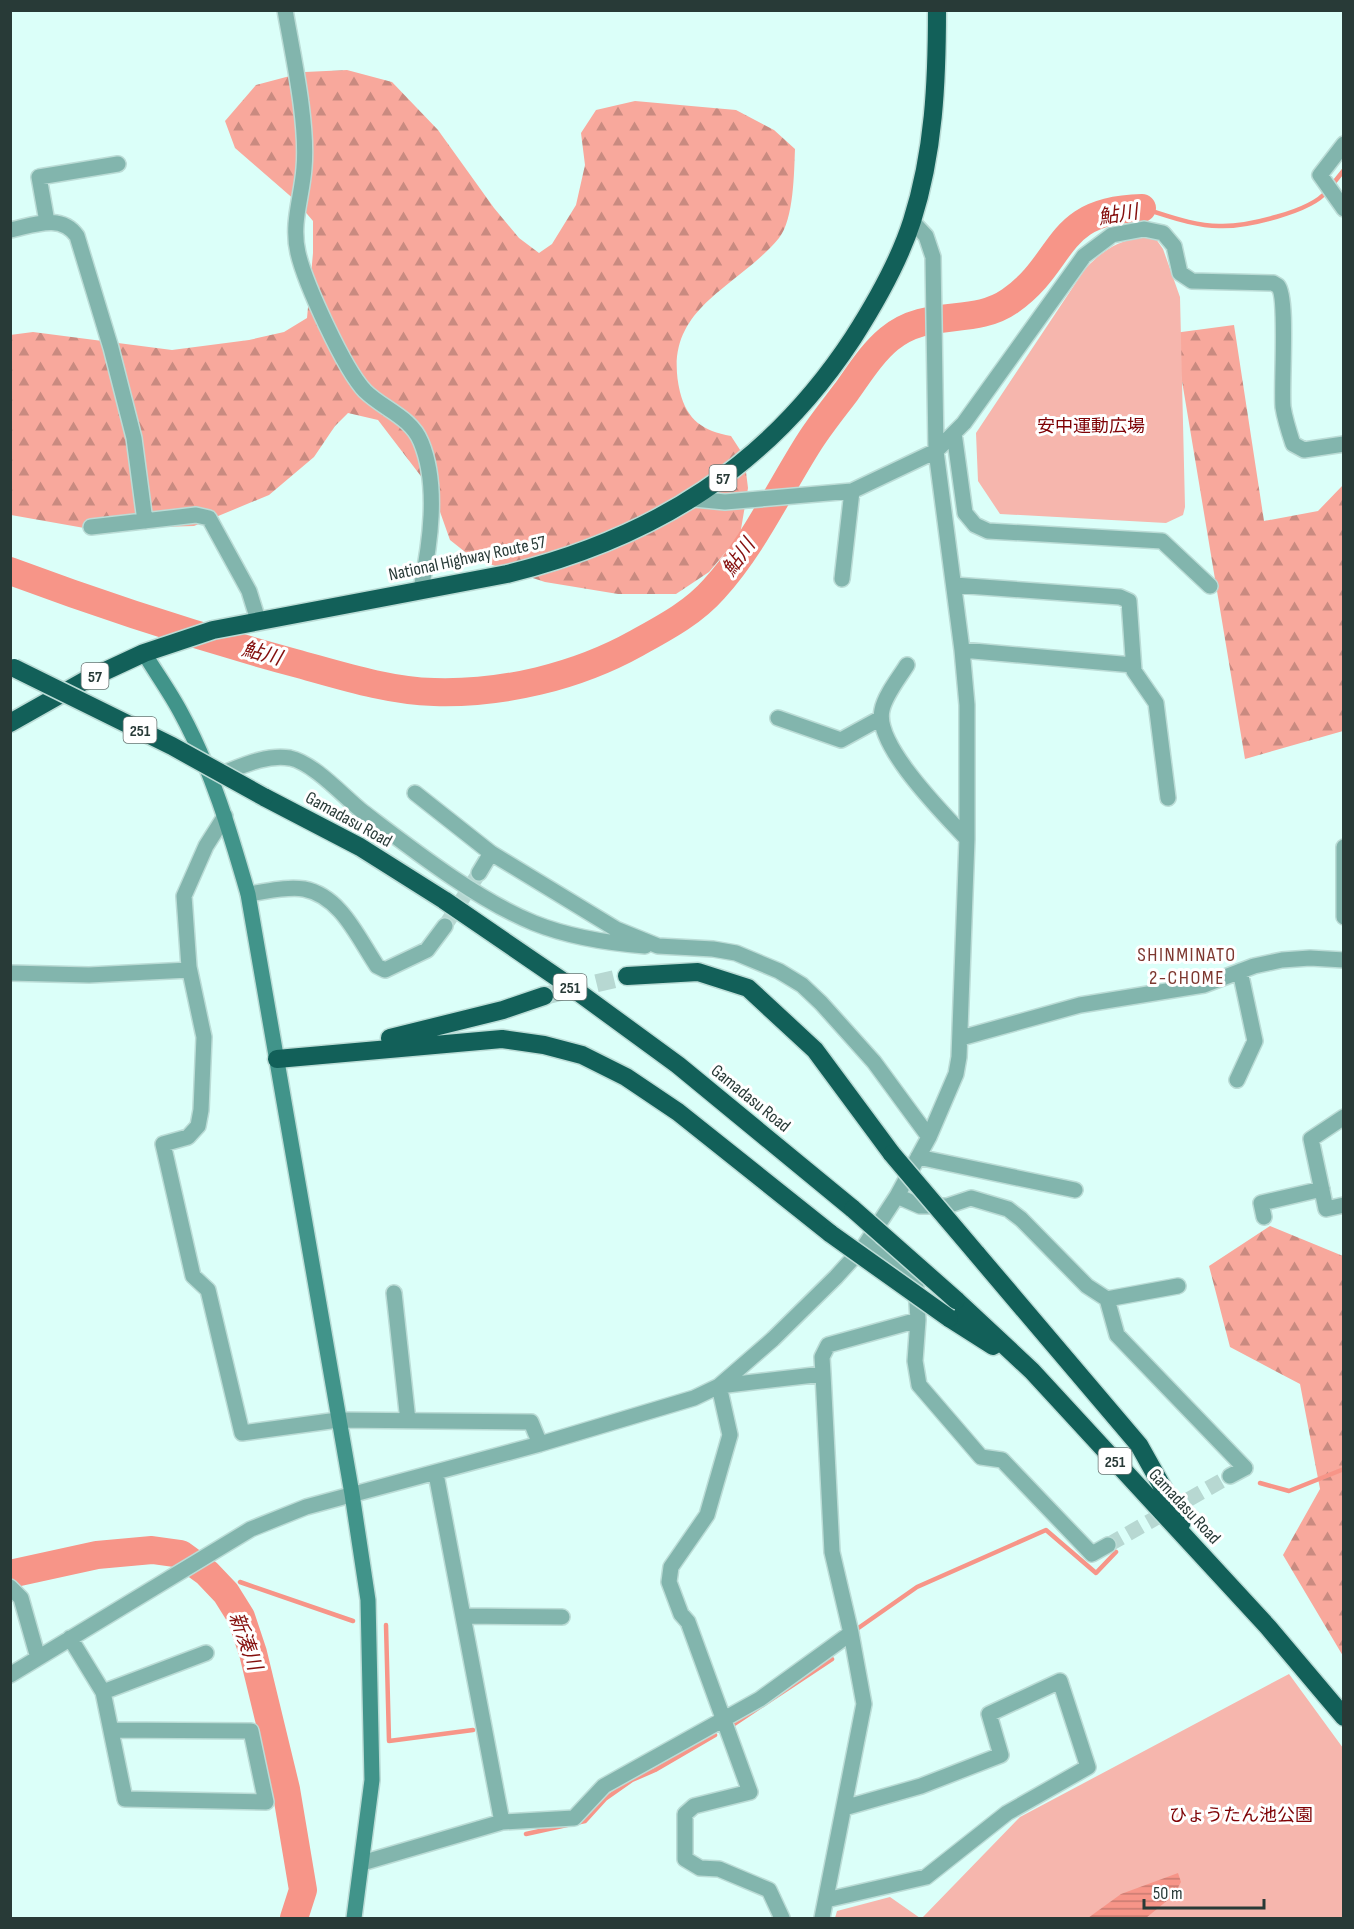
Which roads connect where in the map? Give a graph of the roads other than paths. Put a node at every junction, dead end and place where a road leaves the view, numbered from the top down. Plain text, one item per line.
1 (285, 10) edge
2 (937, 10) edge
3 (1344, 144) edge
4 (118, 164) dead end
5 (1344, 209) edge
6 (912, 221) junction
7 (47, 222) junction
8 (10, 230) edge
9 (954, 433) junction
10 (1344, 444) edge
11 (936, 451) junction
12 (852, 491) junction
13 (694, 499) junction
14 (146, 521) junction
15 (91, 527) dead end
16 (842, 579) dead end
17 (954, 585) junction
18 (1210, 586) dead end
19 (421, 589) junction
20 (258, 620) junction
21 (962, 650) junction
22 (144, 653) junction
23 (907, 665) dead end
24 (1133, 665) junction
25 (12, 667) edge
26 (778, 718) dead end
27 (881, 718) junction
28 (10, 723) edge
29 (211, 778) junction
30 (415, 793) dead end
31 (1168, 798) dead end
32 (225, 816) junction
33 (967, 839) junction
34 (1344, 847) edge
35 (491, 854) junction
36 (479, 873) tunnel mouth
37 (248, 894) junction
38 (1344, 917) edge
39 (445, 926) tunnel mouth
40 (658, 946) junction
41 (1344, 960) edge
42 (189, 970) junction
43 (1240, 971) junction
44 (10, 973) edge
45 (627, 976) tunnel mouth
46 (544, 996) tunnel mouth
47 (961, 1038) junction
48 (312, 1055) junction
49 (277, 1059) junction
50 (1237, 1080) dead end
51 (1344, 1117) edge
52 (929, 1137) junction
53 (918, 1157) junction
54 (1322, 1189) junction
55 (1075, 1190) dead end
56 (897, 1196) junction
57 (1344, 1205) edge
58 (1264, 1218) dead end
59 (865, 1245) junction
60 (1178, 1286) dead end
61 (394, 1293) dead end
62 (1107, 1299) junction
63 (918, 1320) junction
64 (1032, 1371) junction
65 (824, 1374) junction
66 (720, 1386) junction
67 (338, 1420) junction
68 (408, 1421) junction
69 (540, 1444) junction
70 (436, 1474) junction
71 (1230, 1476) tunnel mouth
72 (352, 1494) junction
73 (1108, 1545) tunnel mouth
74 (1198, 1551) junction
75 (10, 1587) edge
76 (463, 1616) junction
77 (562, 1617) dead end
78 (850, 1633) junction
79 (70, 1638) junction
80 (206, 1653) dead end
81 (38, 1658) junction
82 (10, 1675) edge
83 (103, 1692) junction
84 (1344, 1717) edge
85 (724, 1719) junction
86 (111, 1730) junction
87 (844, 1808) junction
88 (502, 1822) junction
89 (362, 1863) junction
90 (826, 1900) junction
91 (354, 1918) edge
92 (782, 1918) edge
93 (822, 1918) edge

1 - 19 street
2 - 6 highway, National Highway Route 57 / 57
3 - 5 street
4 - 7 street
6 - 11 street
6 - 13 highway, National Highway Route 57 / 57
7 - 8 street
7 - 14 street
9 - 10 street
9 - 11 street
9 - 18 street
11 - 12 street
11 - 17 street
12 - 13 street
12 - 16 street
13 - 19 highway, National Highway Route 57 / 57
14 - 15 street
14 - 20 street
17 - 21 street
17 - 24 street
19 - 20 highway, National Highway Route 57 / 57
20 - 22 highway, National Highway Route 57 / 57
21 - 24 street
21 - 33 street
22 - 28 highway, National Highway Route 57 / 57
22 - 29 street
23 - 27 street
24 - 31 street
25 - 64 highway, Gamadasu Road / 251, bridge
26 - 27 street
27 - 33 street
29 - 32 street
29 - 40 street
30 - 35 street
32 - 37 street
32 - 42 street
33 - 47 street
34 - 38 street
35 - 36 street
35 - 40 street
37 - 39 street
37 - 49 street
40 - 52 street
41 - 43 street
42 - 44 street
42 - 67 street
43 - 47 street
43 - 50 street
45 - 74 highway, bridge
46 - 48 highway
47 - 52 street
48 - 49 highway
48 - 64 highway, bridge
49 - 67 street
51 - 54 street
52 - 53 street
53 - 55 street
53 - 56 street
54 - 57 street
54 - 58 street
56 - 59 street
56 - 62 street
59 - 63 street
59 - 66 street
60 - 62 street
61 - 68 street
62 - 71 street
63 - 65 street
63 - 73 street
64 - 74 highway, Gamadasu Road / 251
65 - 66 street
65 - 78 street
66 - 69 street
66 - 85 street
67 - 68 street
67 - 72 street
68 - 69 street
69 - 70 street
70 - 72 street
70 - 76 street
72 - 79 street
72 - 89 street
74 - 84 highway, Gamadasu Road / 251
75 - 81 street
76 - 77 street
76 - 88 street
78 - 85 street
78 - 87 street
79 - 81 street
79 - 83 street
80 - 83 street
81 - 82 street
83 - 86 street
85 - 88 street
85 - 92 street
86 - 86 street
87 - 90 street
87 - 90 street
88 - 89 street
89 - 91 street
90 - 93 street

